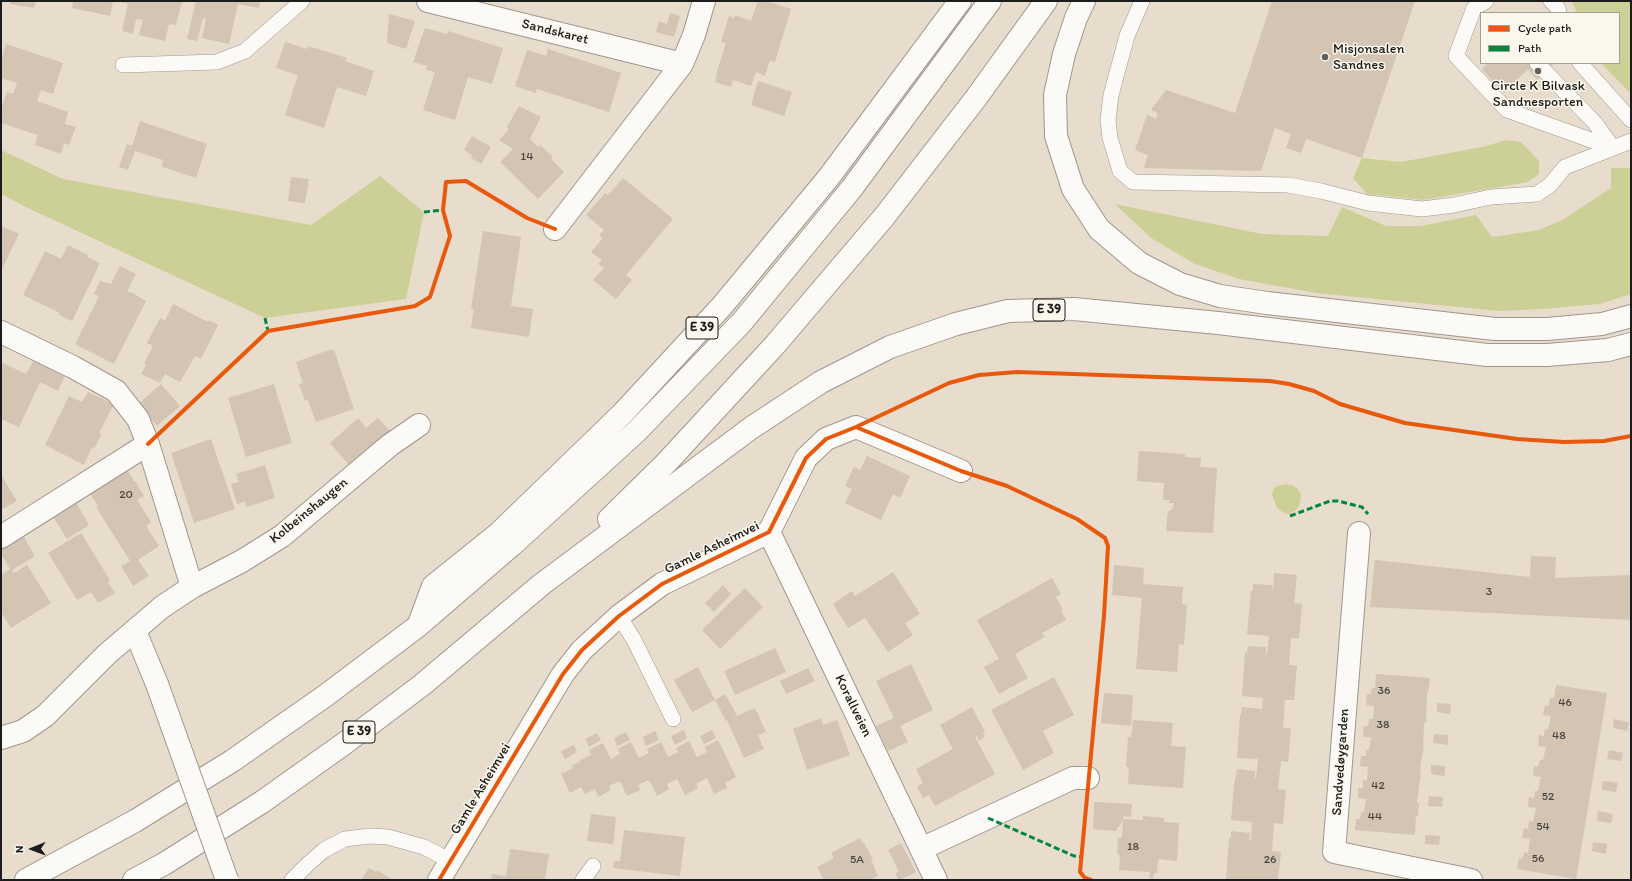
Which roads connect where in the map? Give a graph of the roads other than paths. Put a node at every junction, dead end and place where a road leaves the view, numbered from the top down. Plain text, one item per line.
1 (302, 1) edge
2 (428, 1) edge
3 (704, 1) edge
4 (960, 1) edge
5 (990, 1) edge
6 (1046, 1) edge
7 (1084, 1) edge
8 (1142, 1) edge
9 (1551, 1) edge
10 (1480, 8) edge
11 (1559, 12) edge
12 (682, 64) junction
13 (1538, 64) edge
14 (1581, 64) edge
15 (123, 65) dead end
16 (1631, 120) edge
17 (1631, 141) edge
18 (1614, 148) junction
19 (555, 229) dead end
20 (1631, 316) edge
21 (1, 332) edge
22 (1631, 344) edge
23 (419, 424) dead end
24 (148, 444) junction
25 (961, 471) dead end
26 (769, 532) junction
27 (1359, 533) dead end
28 (1, 537) edge
29 (542, 584) junction
30 (192, 587) junction
31 (619, 616) junction
32 (418, 626) junction
33 (135, 631) junction
34 (673, 719) dead end
35 (1, 738) edge
36 (1088, 778) dead end
37 (921, 849) junction
38 (451, 861) junction
39 (593, 866) dead end
40 (26, 880) edge
41 (134, 880) edge
42 (227, 880) edge
43 (292, 880) edge
44 (439, 880) edge
45 (583, 880) edge
46 (936, 880) edge
47 (1471, 880) edge

1 - 15 lane
2 - 12 main road, Sandskaret
3 - 12 main road
4 - 32 main road, E 39
5 - 32 main road, E 39
6 - 29 main road, E 39
7 - 20 main road
8 - 18 lane
9 - 11 lane
10 - 18 lane
12 - 19 main road
13 - 18 lane
14 - 16 lane
17 - 18 lane
21 - 24 main road
22 - 29 main road, E 39
23 - 30 main road, Kolbeinshaugen
24 - 28 main road
24 - 30 main road
25 - 26 main road, Gamle Asheimvei
26 - 31 main road, Gamle Asheimvei
26 - 37 main road, Korallveien
27 - 47 main road, Sandvedøygarden
29 - 41 main road, E 39
30 - 33 main road, Kolbeinshaugen
31 - 34 lane
31 - 38 main road, Gamle Asheimvei
32 - 40 main road, E 39
33 - 35 main road, Kolbeinshaugen
33 - 42 main road, bridge
36 - 37 main road
37 - 46 main road, Korallveien
38 - 43 lane
38 - 44 main road, Gamle Asheimvei
39 - 45 lane

